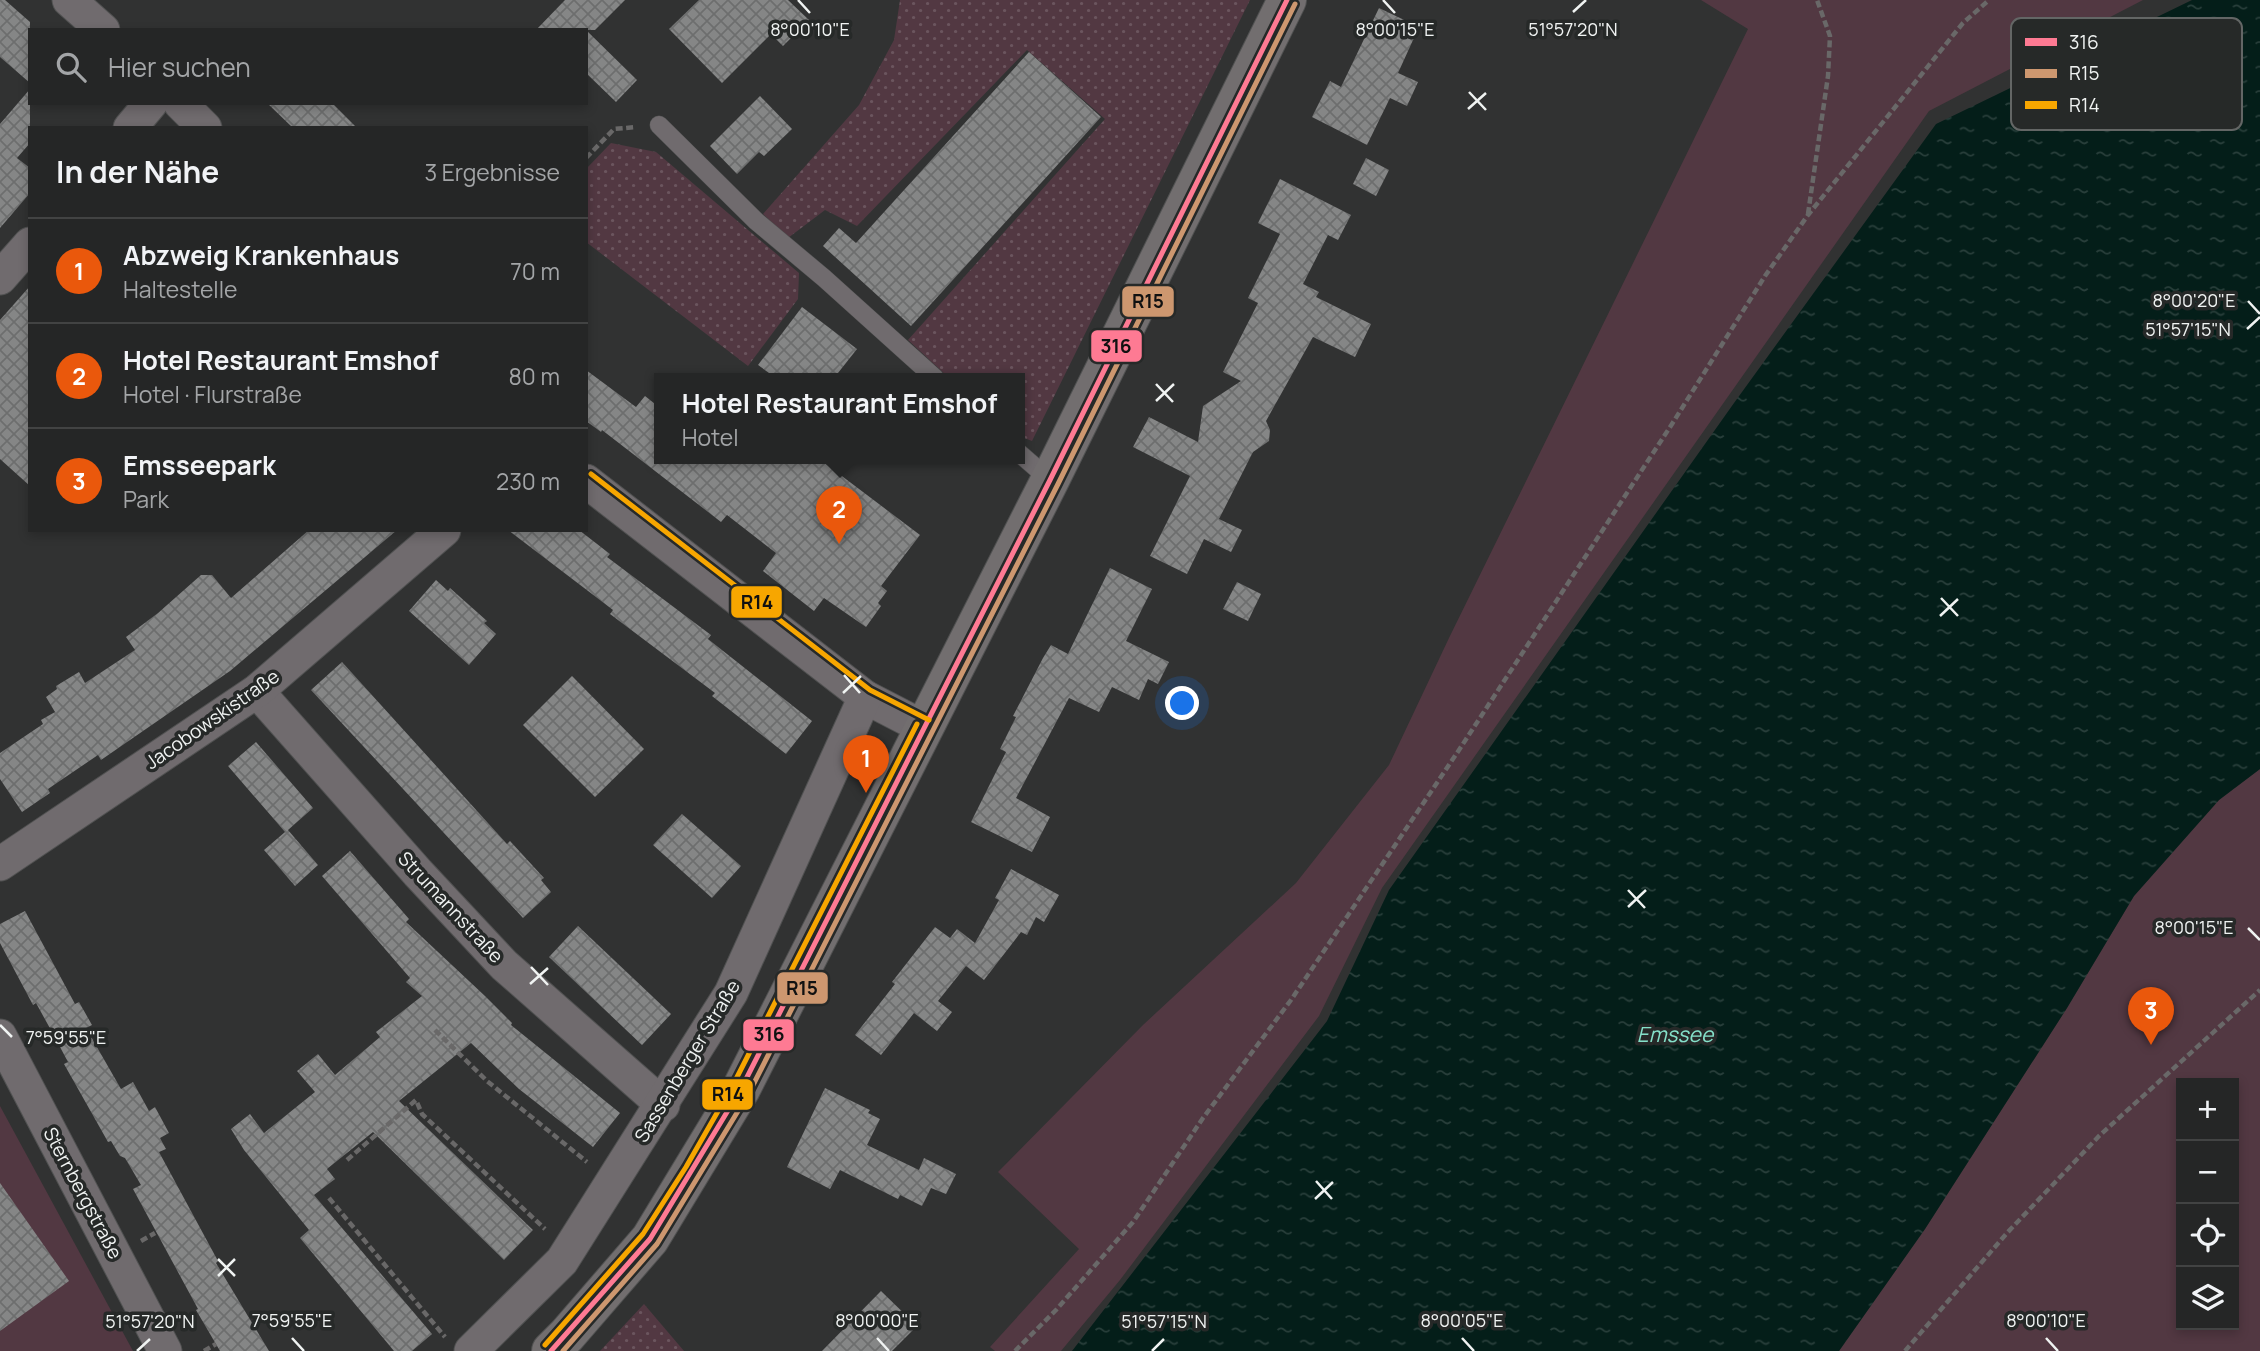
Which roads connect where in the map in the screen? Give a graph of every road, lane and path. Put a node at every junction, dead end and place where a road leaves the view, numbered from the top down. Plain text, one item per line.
1 (69, 0) edge
2 (1287, 0) edge
3 (1817, 0) edge
4 (1989, 0) edge
5 (101, 28) edge
6 (149, 105) edge
7 (182, 105) edge
8 (659, 125) joint
9 (132, 126) edge
10 (203, 126) edge
11 (588, 156) edge
12 (1808, 215) junction
13 (28, 246) edge
14 (0, 278) edge
15 (929, 373) edge
16 (1025, 458) edge
17 (1050, 480) junction
18 (588, 483) edge
19 (442, 532) edge
20 (257, 691) junction
21 (865, 697) junction
22 (925, 728) junction
23 (0, 864) edge
24 (2260, 990) edge
25 (435, 1030) dead end
26 (0, 1036) edge
27 (663, 1105) junction
28 (348, 1160) dead end
29 (613, 1181) junction
30 (329, 1198) dead end
31 (568, 1251) junction
32 (412, 1297) junction
33 (406, 1301) dead end
34 (216, 1344) dead end
35 (461, 1347) edge
36 (165, 1351) edge
37 (204, 1351) edge
38 (551, 1351) edge
39 (1015, 1351) edge
40 (1905, 1351) edge

1 - 5 street
2 - 17 street
3 - 12 path
4 - 12 path
6 - 9 street
7 - 10 street
8 - 11 path
8 - 15 lane
12 - 39 path
13 - 14 street
16 - 17 lane
17 - 22 street
18 - 21 street
19 - 20 street, Jacobowskistraße
20 - 23 street, Jacobowskistraße
20 - 27 street, Strumannstraße
21 - 22 street
21 - 27 street, Sassenberger Straße
22 - 38 street
24 - 40 path
25 - 29 path
26 - 36 street, Sternbergstraße
27 - 29 street, Sassenberger Straße
28 - 31 path
29 - 31 street, Sassenberger Straße
30 - 32 path
31 - 35 street, Sassenberger Straße
32 - 33 path
32 - 35 path
34 - 37 path

